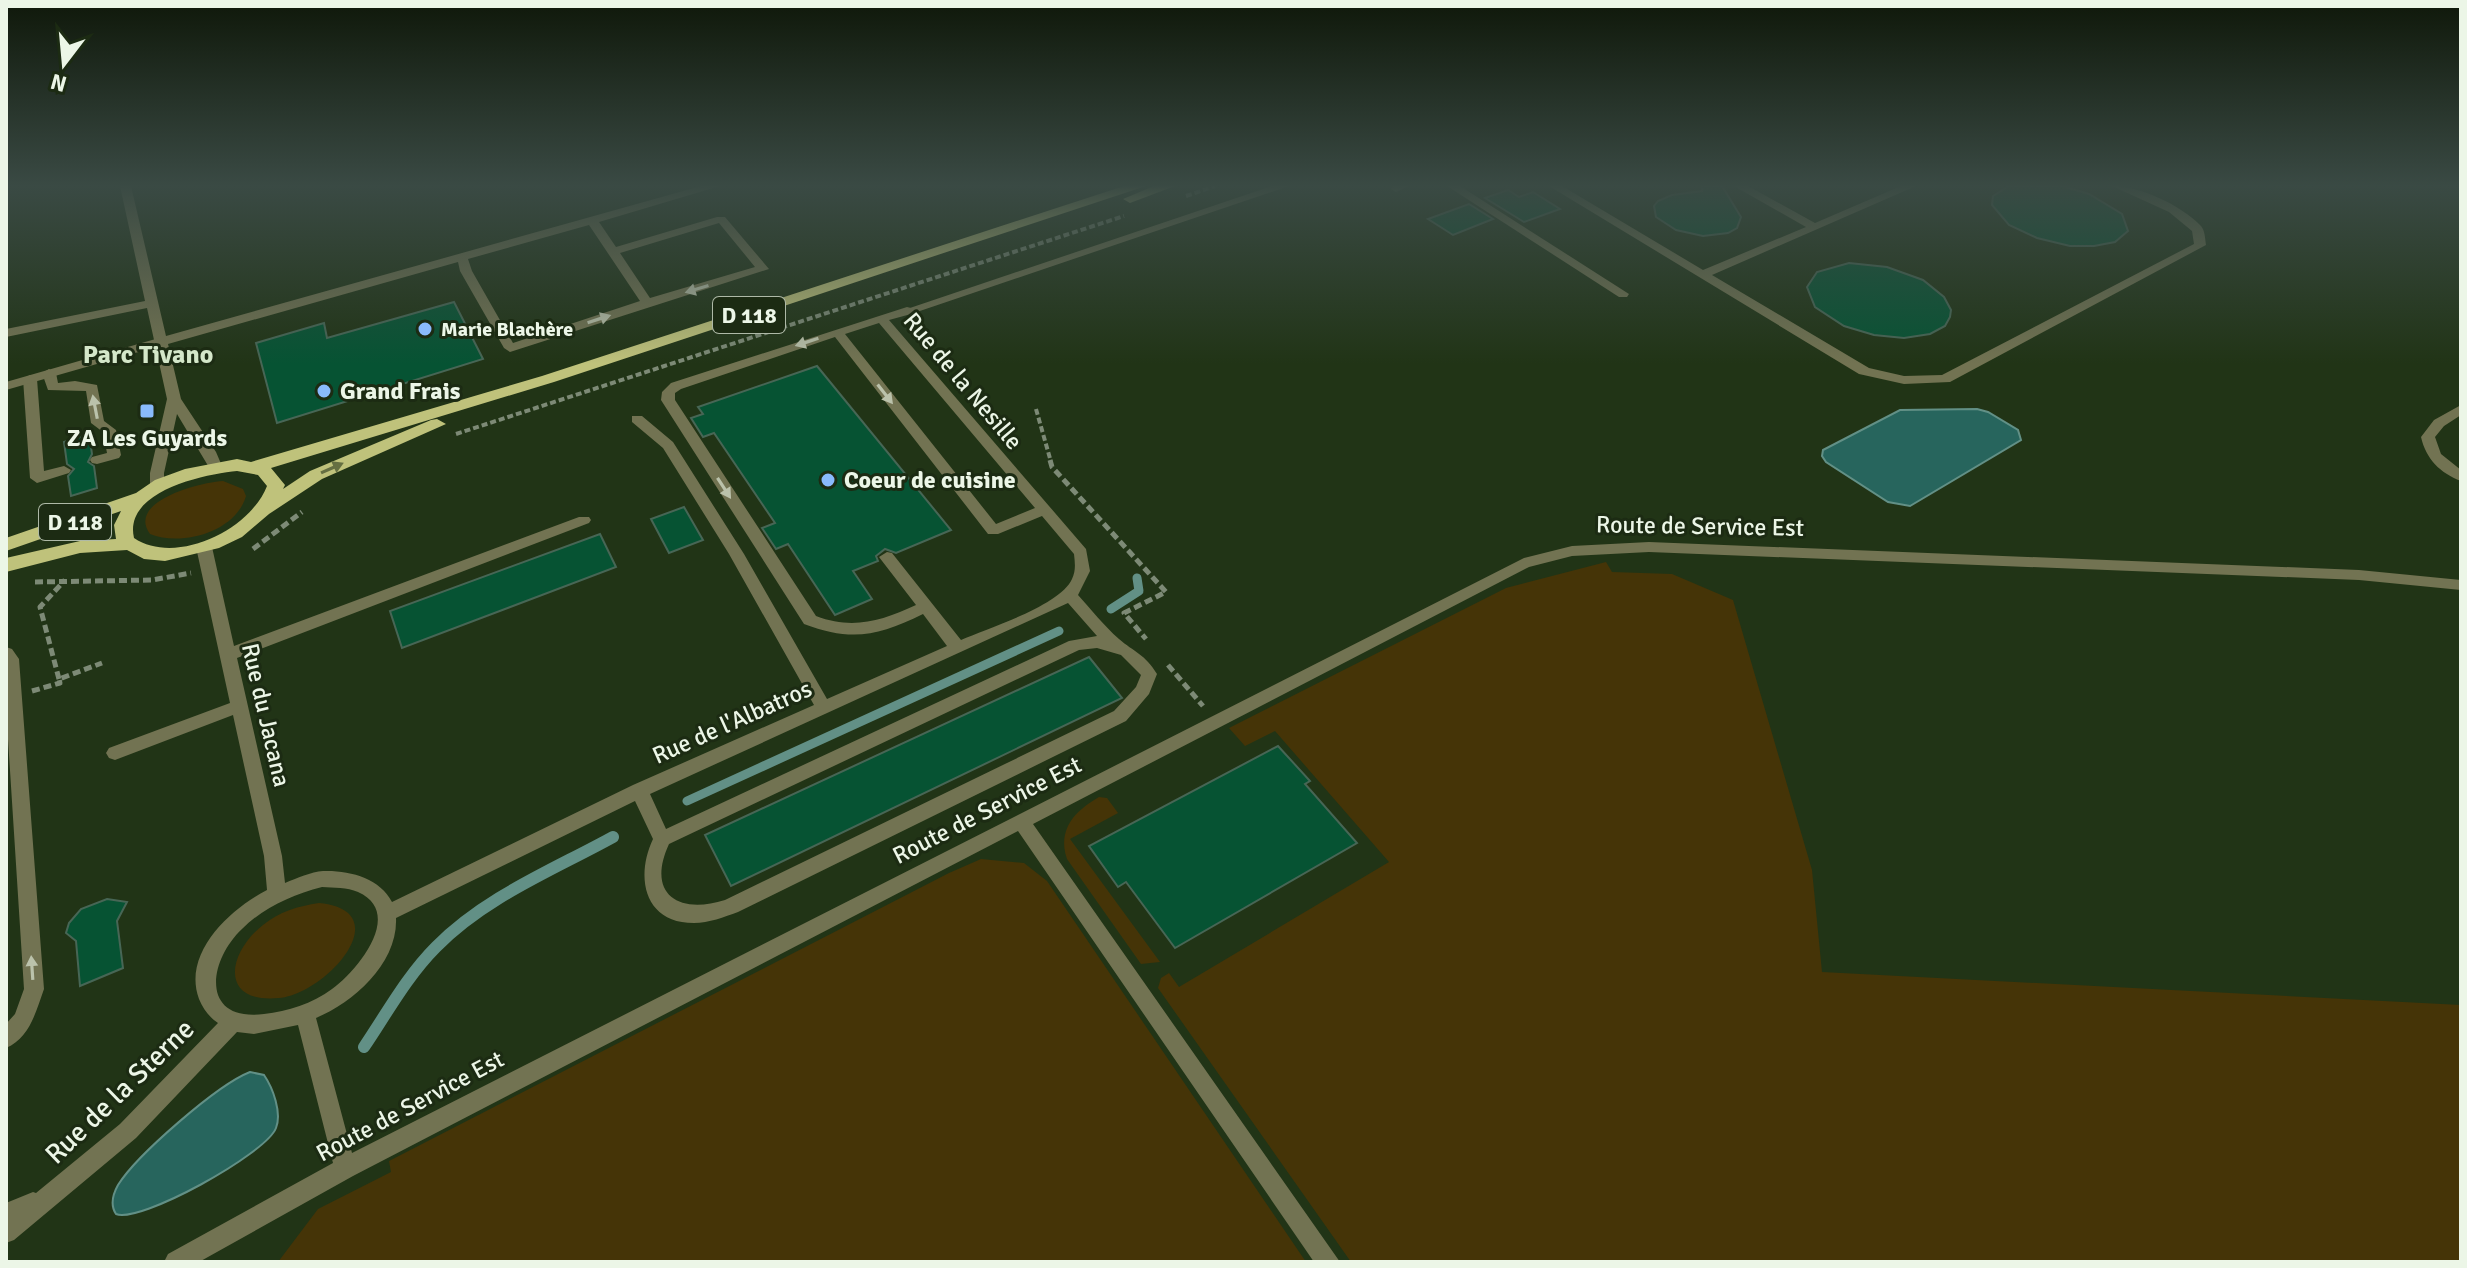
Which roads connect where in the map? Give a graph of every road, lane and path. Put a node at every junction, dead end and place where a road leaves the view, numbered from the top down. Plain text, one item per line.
1 (138, 245) edge
2 (504, 245) edge
3 (610, 245) edge
4 (633, 245) edge
5 (743, 245) edge
6 (964, 245) edge
7 (971, 245) edge
8 (1036, 245) edge
9 (1106, 245) edge
10 (1546, 245) edge
11 (1652, 245) edge
12 (1772, 245) edge
13 (2200, 245) edge
14 (614, 251) junction
15 (949, 251) junction
16 (462, 257) junction
17 (1702, 275) junction
18 (1623, 294) dead end
19 (647, 303) junction
20 (150, 304) junction
21 (881, 318) junction
22 (837, 332) junction
23 (6, 333) edge
24 (159, 342) junction
25 (49, 373) junction
26 (30, 379) junction
27 (548, 379) junction
28 (6, 386) edge
29 (174, 399) junction
30 (1036, 409) dead end
31 (2461, 409) edge
32 (637, 419) dead end
33 (453, 435) dead end
34 (97, 460) dead end
35 (215, 466) junction
36 (255, 467) junction
37 (64, 470) dead end
38 (2461, 476) edge
39 (150, 492) junction
40 (267, 509) junction
41 (1043, 510) junction
42 (303, 511) dead end
43 (584, 520) dead end
44 (129, 544) junction
45 (6, 545) edge
46 (204, 547) junction
47 (251, 550) dead end
48 (887, 557) dead end
49 (6, 565) edge
50 (208, 567) junction
51 (66, 578) junction
52 (27, 582) dead end
53 (2461, 585) edge
54 (1069, 595) junction
55 (927, 606) junction
56 (1116, 645) junction
57 (958, 648) junction
58 (1154, 649) dead end
59 (6, 653) edge
60 (228, 655) junction
61 (1164, 661) dead end
62 (102, 663) dead end
63 (59, 679) junction
64 (14, 697) junction
65 (239, 706) junction
66 (824, 708) junction
67 (1216, 721) junction
68 (115, 753) dead end
69 (639, 790) junction
70 (1022, 822) junction
71 (662, 839) junction
72 (277, 894) junction
73 (388, 913) junction
74 (305, 1014) junction
75 (234, 1021) junction
76 (6, 1038) edge
77 (345, 1168) junction
78 (53, 1194) junction
79 (6, 1215) edge
80 (6, 1232) edge
81 (176, 1262) edge
82 (1328, 1262) edge

1 - 20 street
2 - 16 street
3 - 14 street
14 -> 4 street
5 -> 19 street
6 - 15 main road, D 118
7 - 15 main road, D 118
8 - 33 path
9 - 21 street, Rue de la Nesille
10 - 18 street
11 - 17 street
12 - 17 street
13 - 17 street
14 - 19 street
15 - 27 main road, D 118
16 -> 19 street
16 - 24 street
20 - 23 street
20 - 24 street
21 - 22 street
21 - 41 street, Rue de la Nesille
22 -> 41 street
22 -> 55 street
24 - 25 street
24 - 29 street
25 - 26 street
34 -> 25 street
26 - 28 street
26 - 37 street
27 - 36 main road, D 118
40 -> 27 main road, D 118
29 - 35 street
29 - 39 street
30 - 58 path
31 - 38 street
32 - 66 street
35 - 36 main road
35 - 39 main road
36 - 40 main road
39 - 44 main road
39 - 45 main road, D 118
40 - 46 main road
41 - 54 street, Rue de la Nesille
42 - 47 path
43 - 60 street
44 - 46 main road
44 - 49 main road, D 118
46 - 50 street, Rue du Jacana
48 - 55 street
50 - 51 path
50 - 60 street, Rue du Jacana
51 - 52 path
51 - 63 path
53 - 67 street, Route de Service Est
54 - 56 street
54 - 57 street, Rue de l'Albatros
55 - 57 street
56 - 71 street
56 - 71 street
57 - 66 street, Rue de l'Albatros
59 - 64 street
60 - 65 street, Rue du Jacana
61 - 67 path
62 - 63 path
63 - 64 path
76 -> 64 street
65 - 68 street
65 - 72 street, Rue du Jacana
66 - 69 street, Rue de l'Albatros
67 - 70 street, Route de Service Est
69 - 71 street
69 - 73 street, Rue de l'Albatros
70 - 77 street, Route de Service Est
70 - 82 street
72 - 73 street
72 - 75 street
73 - 74 street
74 - 75 street
74 - 77 street
75 - 78 street, Rue de la Sterne
77 - 81 street, Route de Service Est
78 - 79 street
78 - 80 street, Rue de la Sterne

